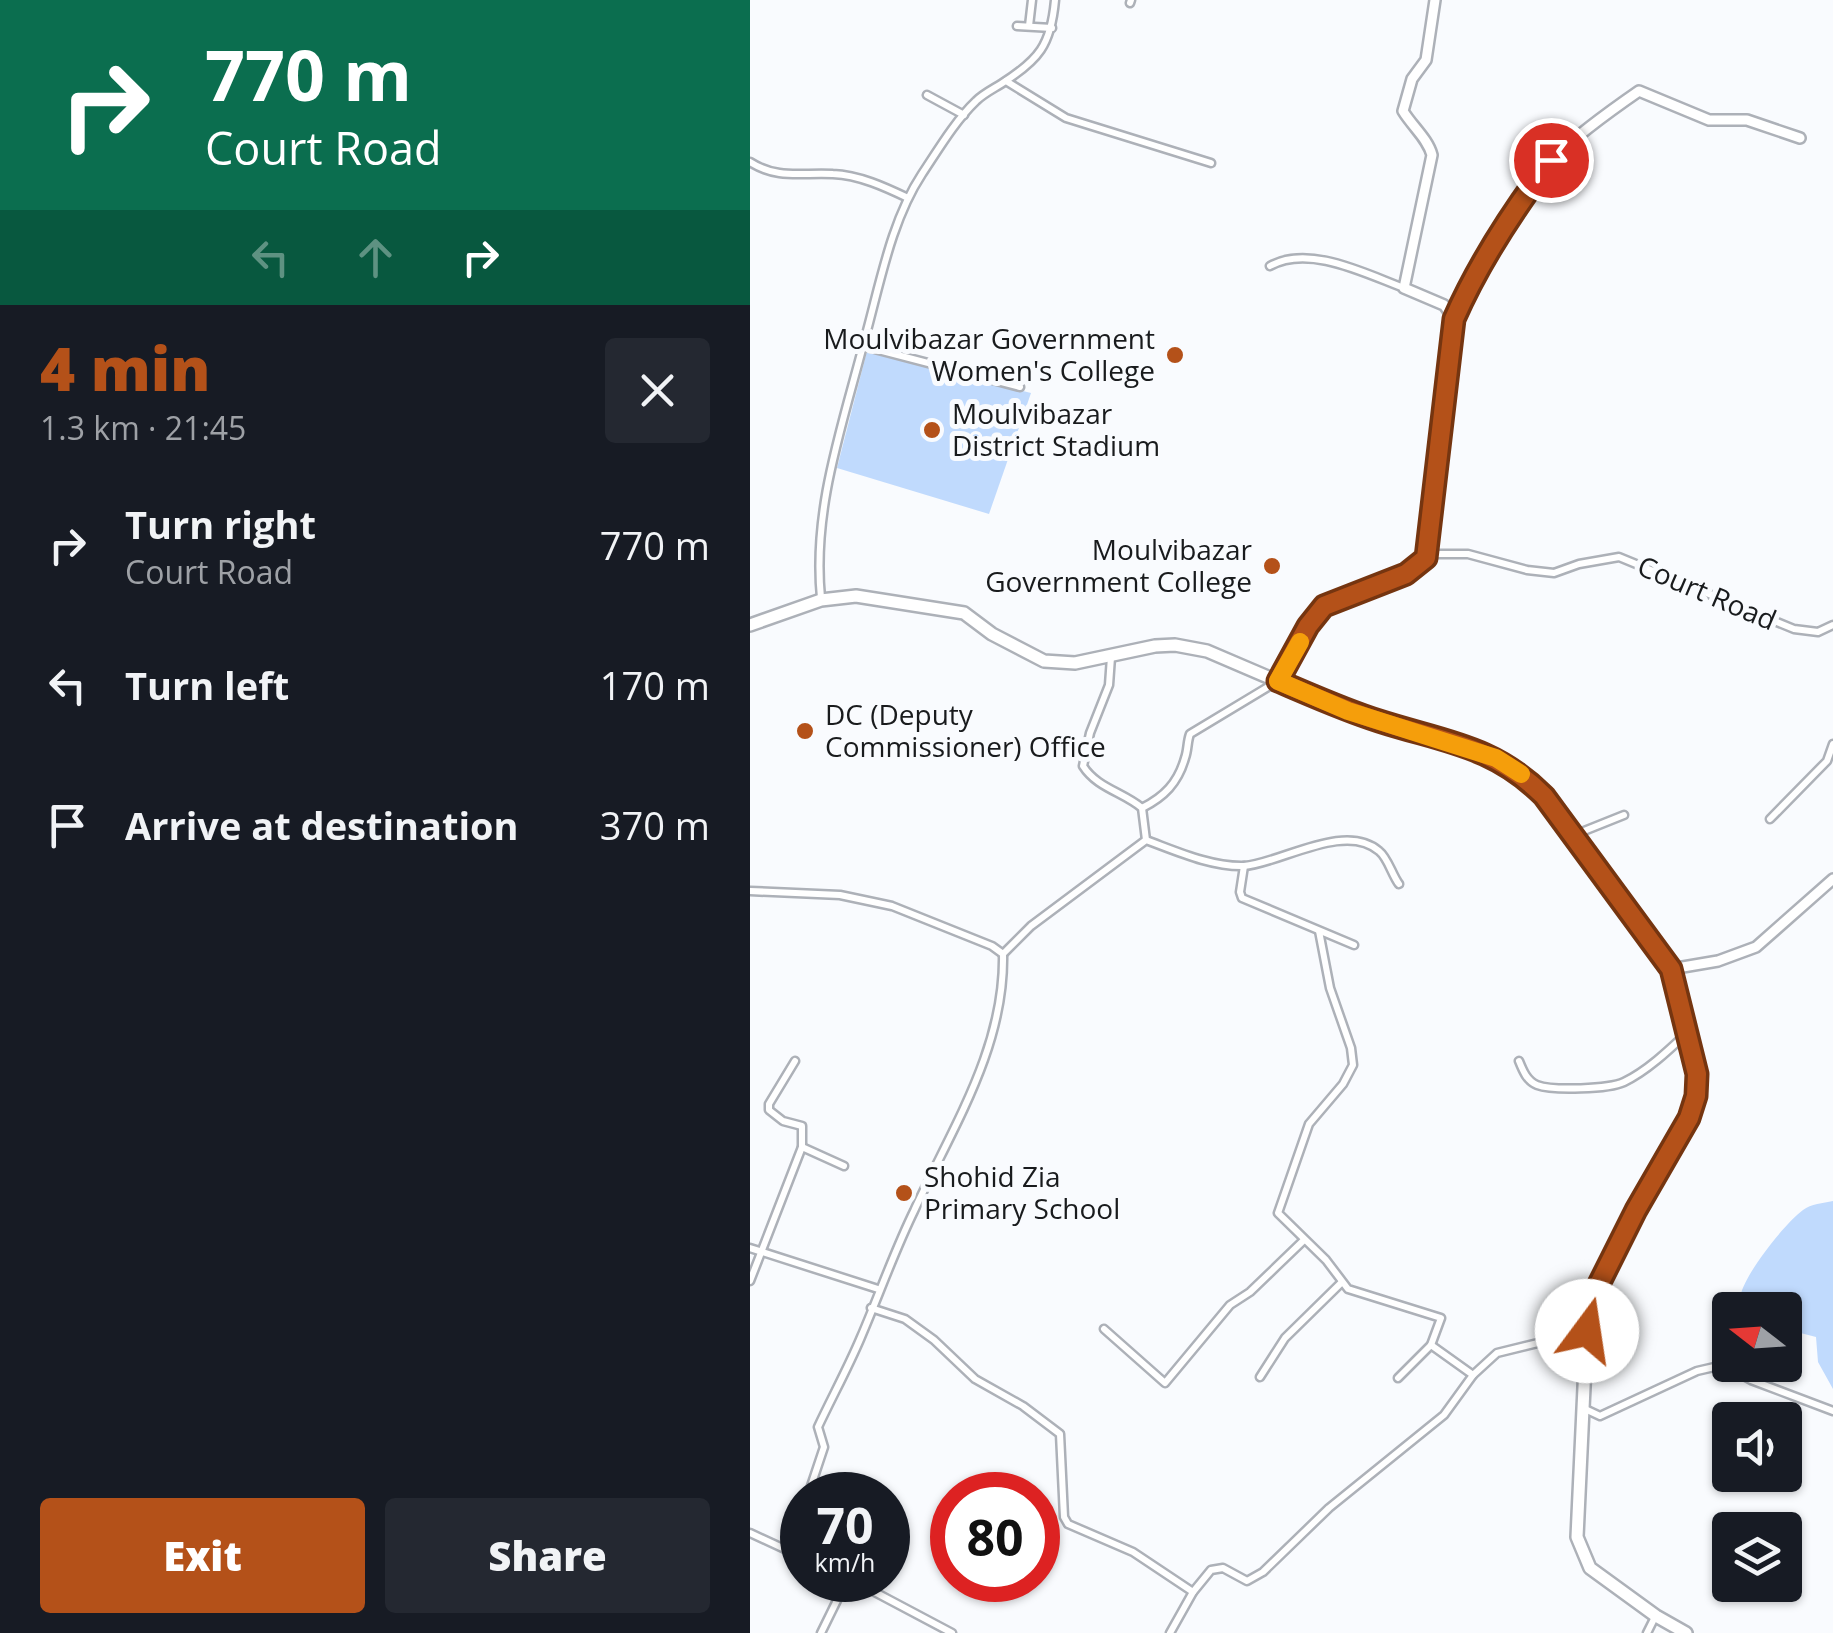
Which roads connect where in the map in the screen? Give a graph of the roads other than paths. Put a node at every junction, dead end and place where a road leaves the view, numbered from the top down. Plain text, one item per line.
1 (1032, 0) edge
2 (1055, 0) edge
3 (1435, 0) edge
4 (1017, 26) dead end
5 (1029, 26) junction
6 (1052, 28) junction
7 (1006, 81) junction
8 (927, 95) dead end
9 (964, 115) junction
10 (1800, 138) dead end
11 (750, 162) edge
12 (1211, 163) dead end
13 (908, 198) junction
14 (1270, 266) dead end
15 (1404, 288) junction
16 (1454, 319) junction
17 (863, 346) junction
18 (1020, 387) dead end
19 (1426, 558) junction
20 (821, 600) junction
21 (750, 625) edge
22 (1833, 626) edge
23 (1111, 657) junction
24 (1278, 681) junction
25 (1833, 744) edge
26 (1831, 758) edge
27 (1142, 808) junction
28 (1624, 816) dead end
29 (1770, 819) dead end
30 (1572, 835) junction
31 (1146, 840) junction
32 (1244, 866) junction
33 (1833, 880) edge
34 (1399, 884) dead end
35 (750, 891) edge
36 (1319, 930) junction
37 (1354, 944) dead end
38 (1003, 954) junction
39 (1671, 969) junction
40 (1688, 1032) junction
41 (794, 1061) dead end
42 (1519, 1061) dead end
43 (802, 1146) junction
44 (844, 1166) dead end
45 (1304, 1240) junction
46 (750, 1248) edge
47 (759, 1252) junction
48 (750, 1280) edge
49 (1341, 1283) junction
50 (878, 1289) junction
51 (872, 1308) junction
52 (1104, 1329) dead end
53 (1587, 1331) junction
54 (1432, 1344) junction
55 (1473, 1375) junction
56 (1260, 1377) dead end
57 (1398, 1378) dead end
58 (1584, 1409) junction
59 (1833, 1411) edge
60 (816, 1472) edge
61 (750, 1534) edge
62 (780, 1547) edge
63 (1193, 1592) junction
64 (838, 1602) edge
65 (892, 1602) edge
66 (1656, 1616) junction
67 (822, 1633) edge
68 (952, 1633) edge
69 (1170, 1633) edge
70 (1647, 1633) edge
71 (1686, 1633) edge

1 - 5 street
2 - 6 street
3 - 15 street
4 - 5 street
5 - 6 street
6 - 7 street
7 - 9 street
7 - 12 street
8 - 9 street
9 - 13 street
10 - 16 street
11 - 13 street
13 - 17 street
14 - 15 street
15 - 16 street
16 - 19 street
17 - 18 street
17 - 20 street
19 - 22 street, Court Road
19 - 24 street, Court Road
20 - 21 highway
20 - 23 highway
23 - 24 highway
23 - 27 street
24 - 27 street
24 - 30 highway
25 - 26 street
26 - 29 street
27 - 31 street
28 - 30 street
30 - 39 highway
31 - 32 street
31 - 38 street
32 - 34 street
32 - 36 street
33 - 39 street
35 - 38 street
36 - 37 street
36 - 45 street
38 - 50 street
39 - 40 highway
40 - 42 street
40 - 53 highway
41 - 43 street
43 - 44 street
43 - 47 street
45 - 49 street
45 - 52 street
46 - 47 street
47 - 48 street
47 - 50 street
49 - 54 street
49 - 56 street
50 - 51 street
51 - 60 street
51 - 63 street
53 - 55 street
53 - 58 highway
54 - 55 street
54 - 57 street
55 - 63 street
58 - 59 street
58 - 66 highway
61 - 62 street
63 - 69 street
64 - 67 street
65 - 68 street
66 - 70 street
66 - 71 highway

